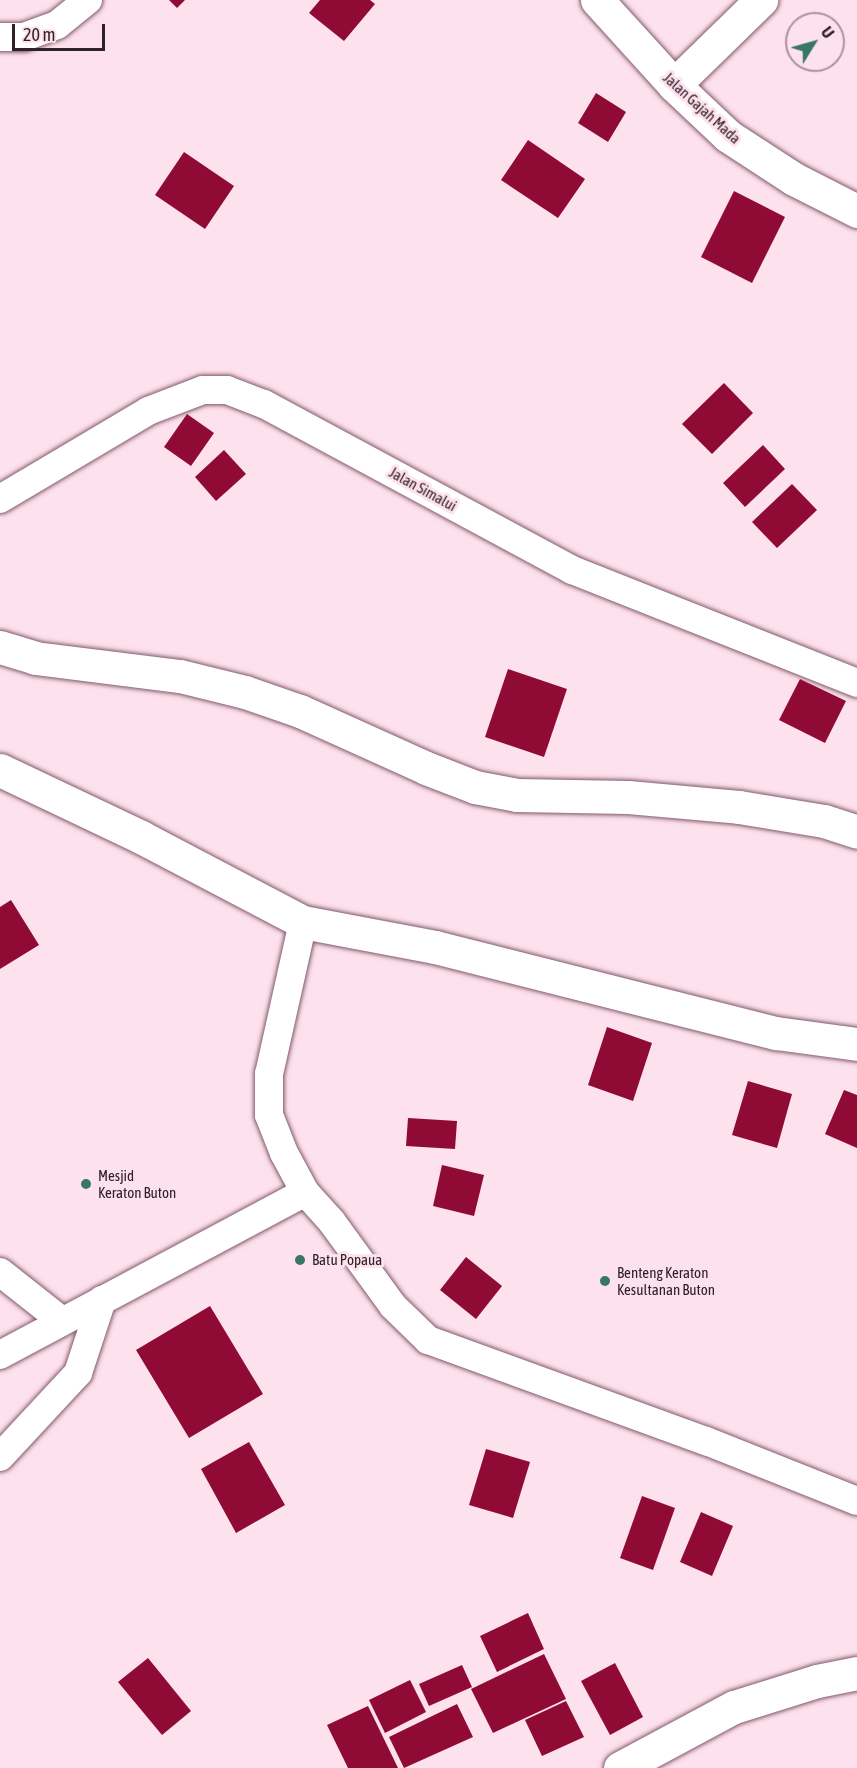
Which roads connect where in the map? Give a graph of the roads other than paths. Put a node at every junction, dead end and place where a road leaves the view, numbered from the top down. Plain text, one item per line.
1 (88, 0) edge
2 (597, 0) edge
3 (761, 0) edge
4 (0, 37) edge
5 (674, 85) junction
6 (857, 211) edge
7 (0, 499) edge
8 (0, 647) edge
9 (857, 683) edge
10 (0, 770) edge
11 (857, 832) edge
12 (303, 922) junction
13 (857, 1044) edge
14 (305, 1192) junction
15 (0, 1272) edge
16 (102, 1300) junction
17 (62, 1321) junction
18 (0, 1355) edge
19 (0, 1457) edge
20 (857, 1501) edge
21 (857, 1673) edge
22 (620, 1768) edge

1 - 4 street
2 - 5 main road, Jalan Gajah Mada
3 - 5 main road
5 - 6 main road, Jalan Gajah Mada
7 - 9 street, Jalan Simalui
8 - 11 main road
10 - 12 main road
12 - 13 main road
12 - 14 street
14 - 16 street
14 - 20 street
15 - 17 street
16 - 17 street
16 - 19 street
17 - 18 street
21 - 22 main road

